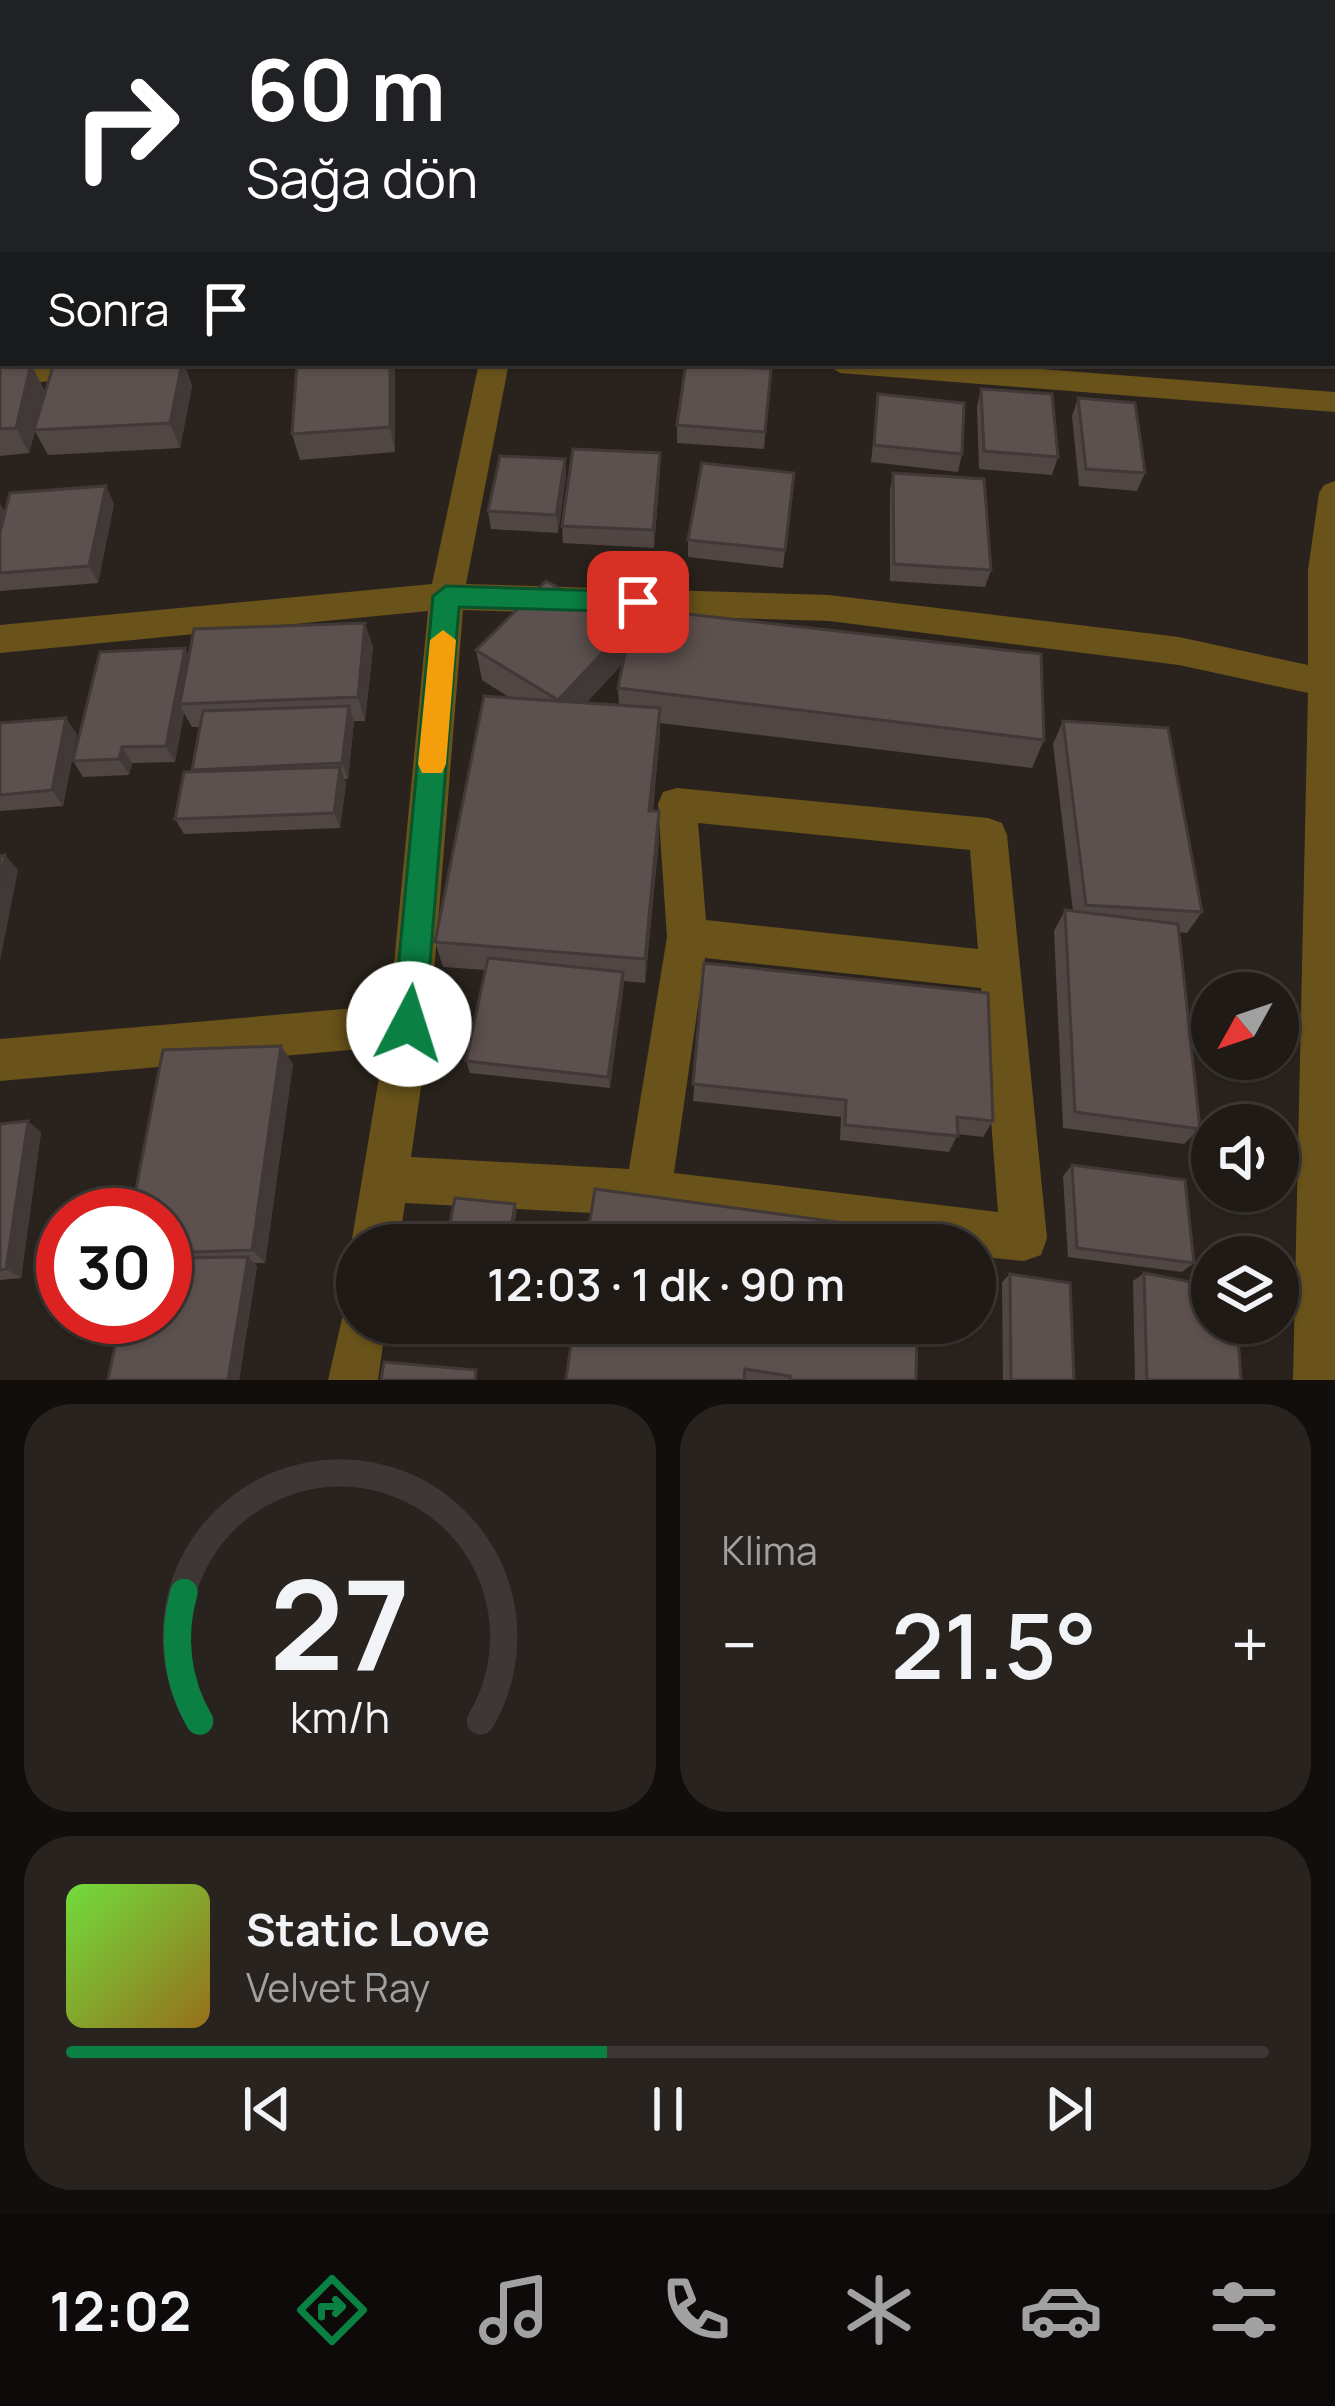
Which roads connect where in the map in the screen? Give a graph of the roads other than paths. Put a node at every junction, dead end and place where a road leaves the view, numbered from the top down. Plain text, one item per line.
1 (112, 366) edge
2 (493, 366) edge
3 (878, 366) edge
4 (0, 374) edge
5 (1335, 402) edge
6 (1335, 493) edge
7 (446, 596) junction
8 (0, 640) edge
9 (1326, 683) junction
10 (687, 937) junction
11 (1001, 971) junction
12 (409, 1024) junction
13 (0, 1060) edge
14 (385, 1179) junction
15 (648, 1193) junction
16 (378, 1224) edge
17 (359, 1344) edge
18 (353, 1380) edge
19 (1318, 1380) edge

1 - 4 street
2 - 7 street
3 - 5 street
6 - 9 street
7 - 8 street
7 - 9 street
7 - 12 street
9 - 19 street
10 - 11 street
10 - 11 street
10 - 15 street
11 - 15 street
12 - 13 street
12 - 14 street
14 - 15 street
14 - 16 street
17 - 18 street

